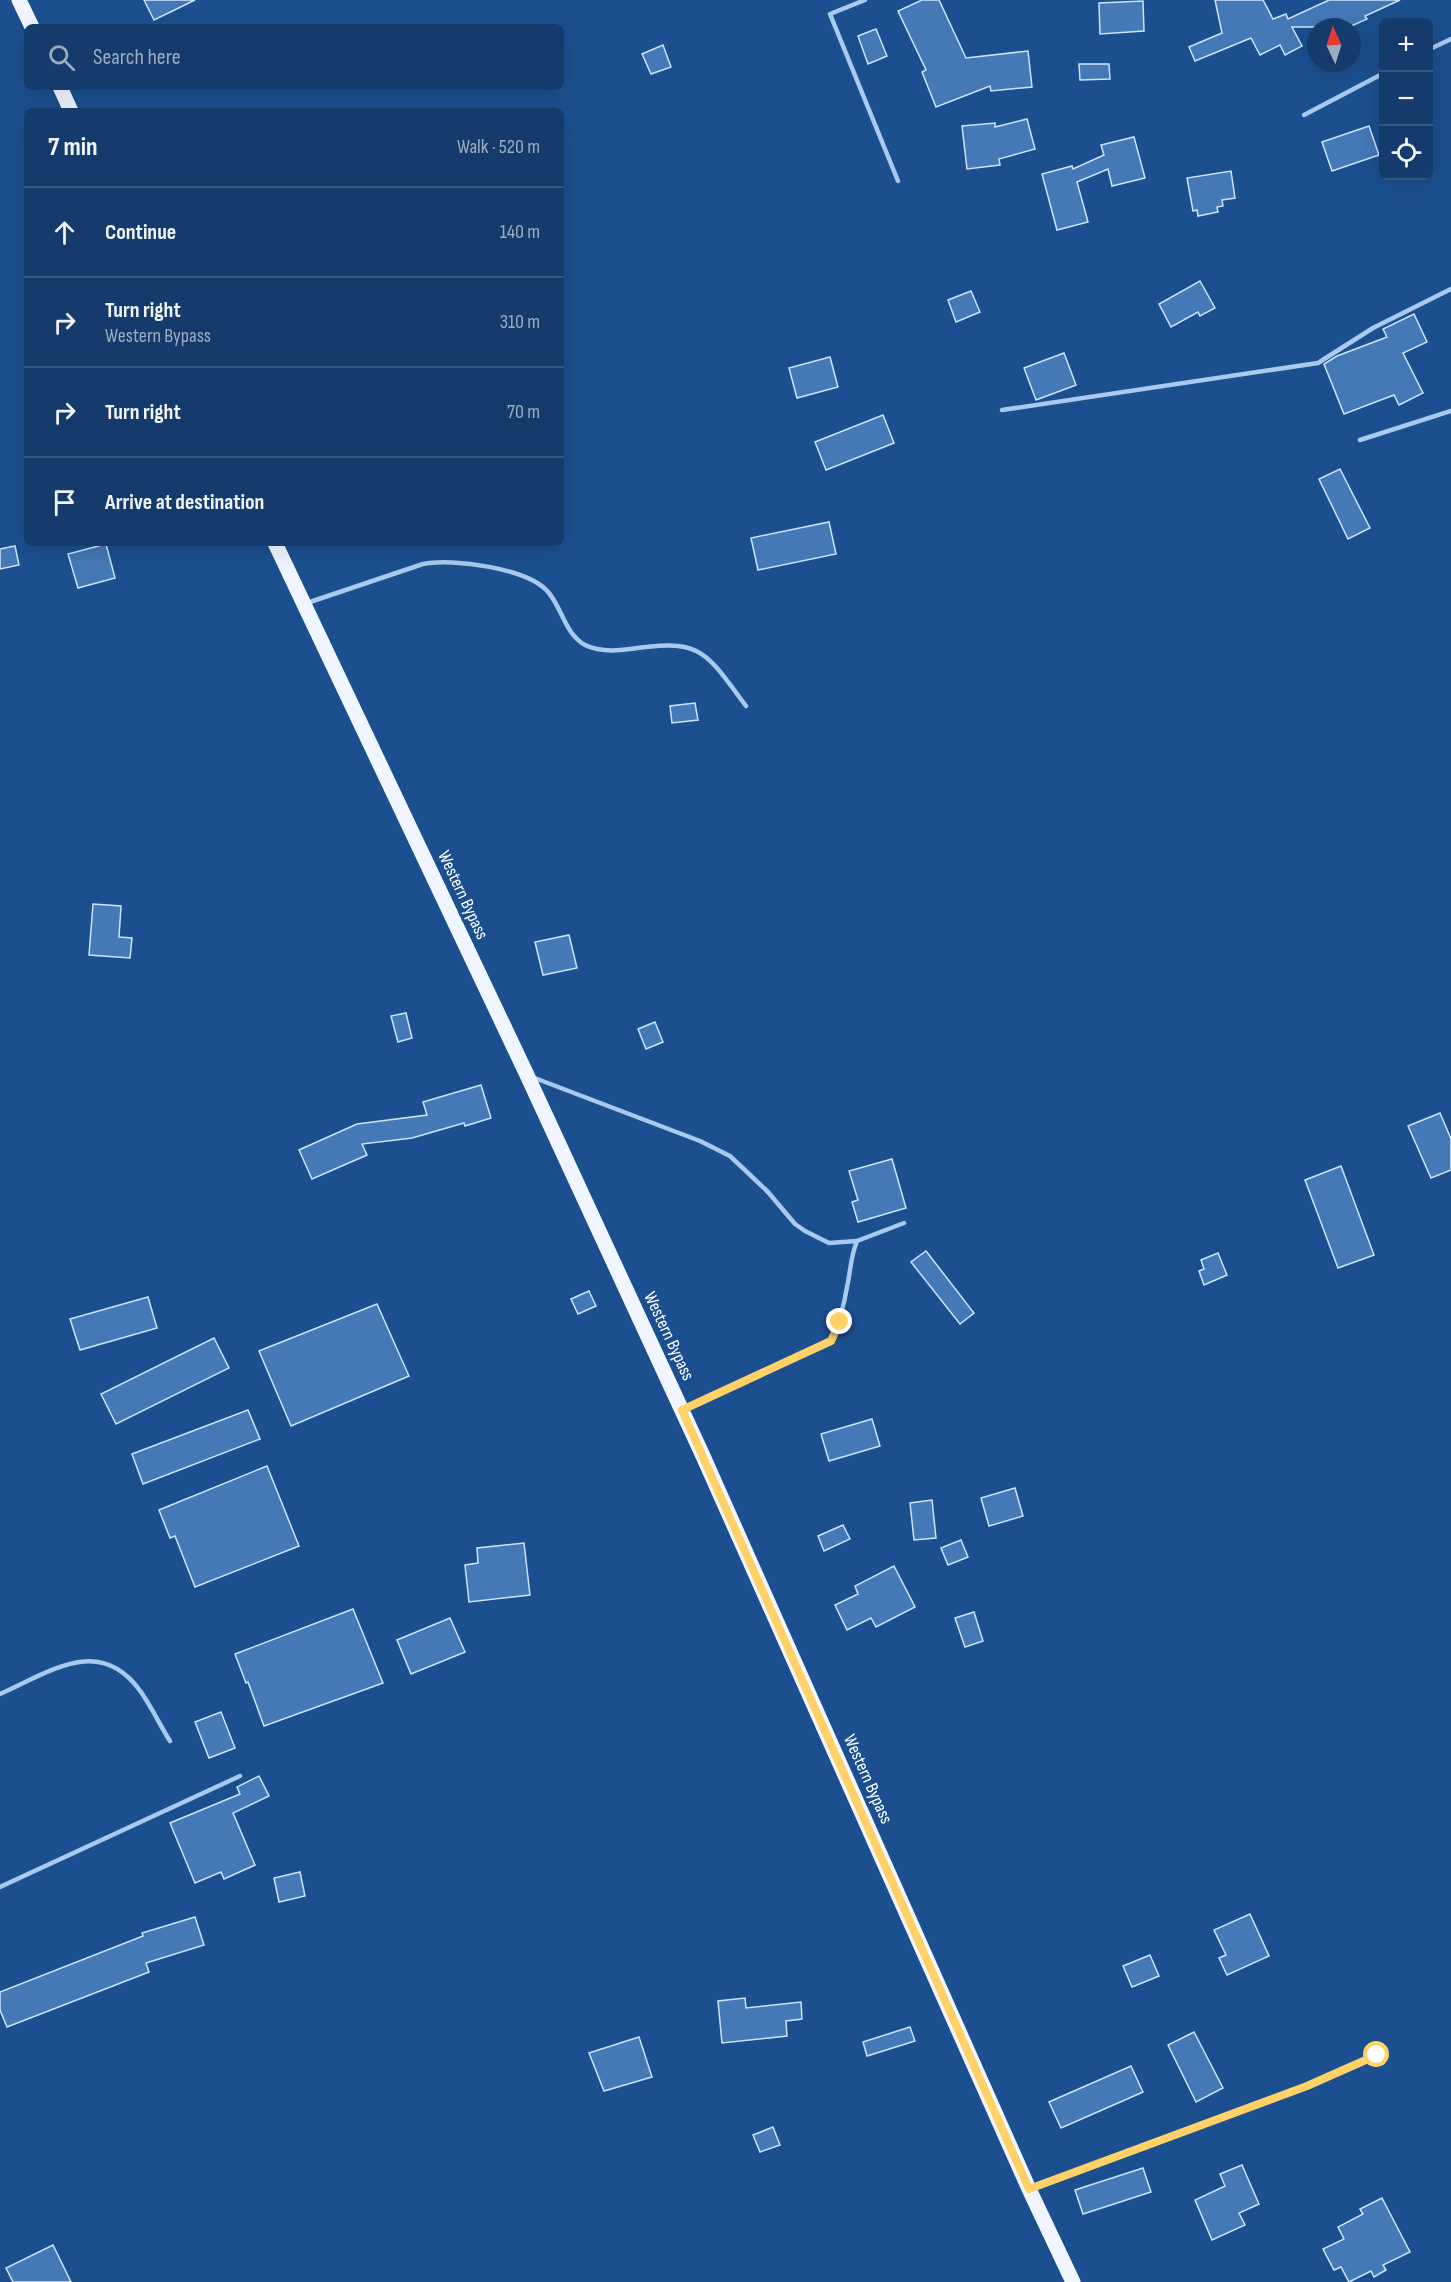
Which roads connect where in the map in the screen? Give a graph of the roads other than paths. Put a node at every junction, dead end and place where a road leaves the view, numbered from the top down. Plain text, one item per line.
1 (19, 0) edge
2 (865, 0) edge
3 (31, 24) edge
4 (1451, 39) edge
5 (1433, 48) edge
6 (1379, 76) edge
7 (61, 90) edge
8 (70, 108) edge
9 (1304, 114) dead end
10 (898, 181) dead end
11 (1451, 289) edge
12 (1002, 410) dead end
13 (1451, 411) edge
14 (1360, 440) dead end
15 (276, 546) edge
16 (304, 604) junction
17 (746, 706) dead end
18 (527, 1075) junction
19 (904, 1223) dead end
20 (857, 1241) junction
21 (682, 1410) junction
22 (0, 1694) edge
23 (170, 1741) dead end
24 (240, 1776) dead end
25 (0, 1887) edge
26 (1377, 2055) dead end
27 (1029, 2189) junction
28 (1073, 2282) edge

1 - 3 main road
2 - 10 lane
4 - 5 lane
6 - 9 lane
7 - 8 main road
11 - 12 lane
13 - 14 lane
15 - 16 main road, Western Bypass
16 - 17 lane
16 - 18 main road, Western Bypass
18 - 20 lane
18 - 21 main road, Western Bypass
19 - 20 lane
20 - 21 lane
21 - 27 main road, Western Bypass
22 - 23 lane
24 - 25 lane
26 - 27 lane
27 - 28 main road, Western Bypass

